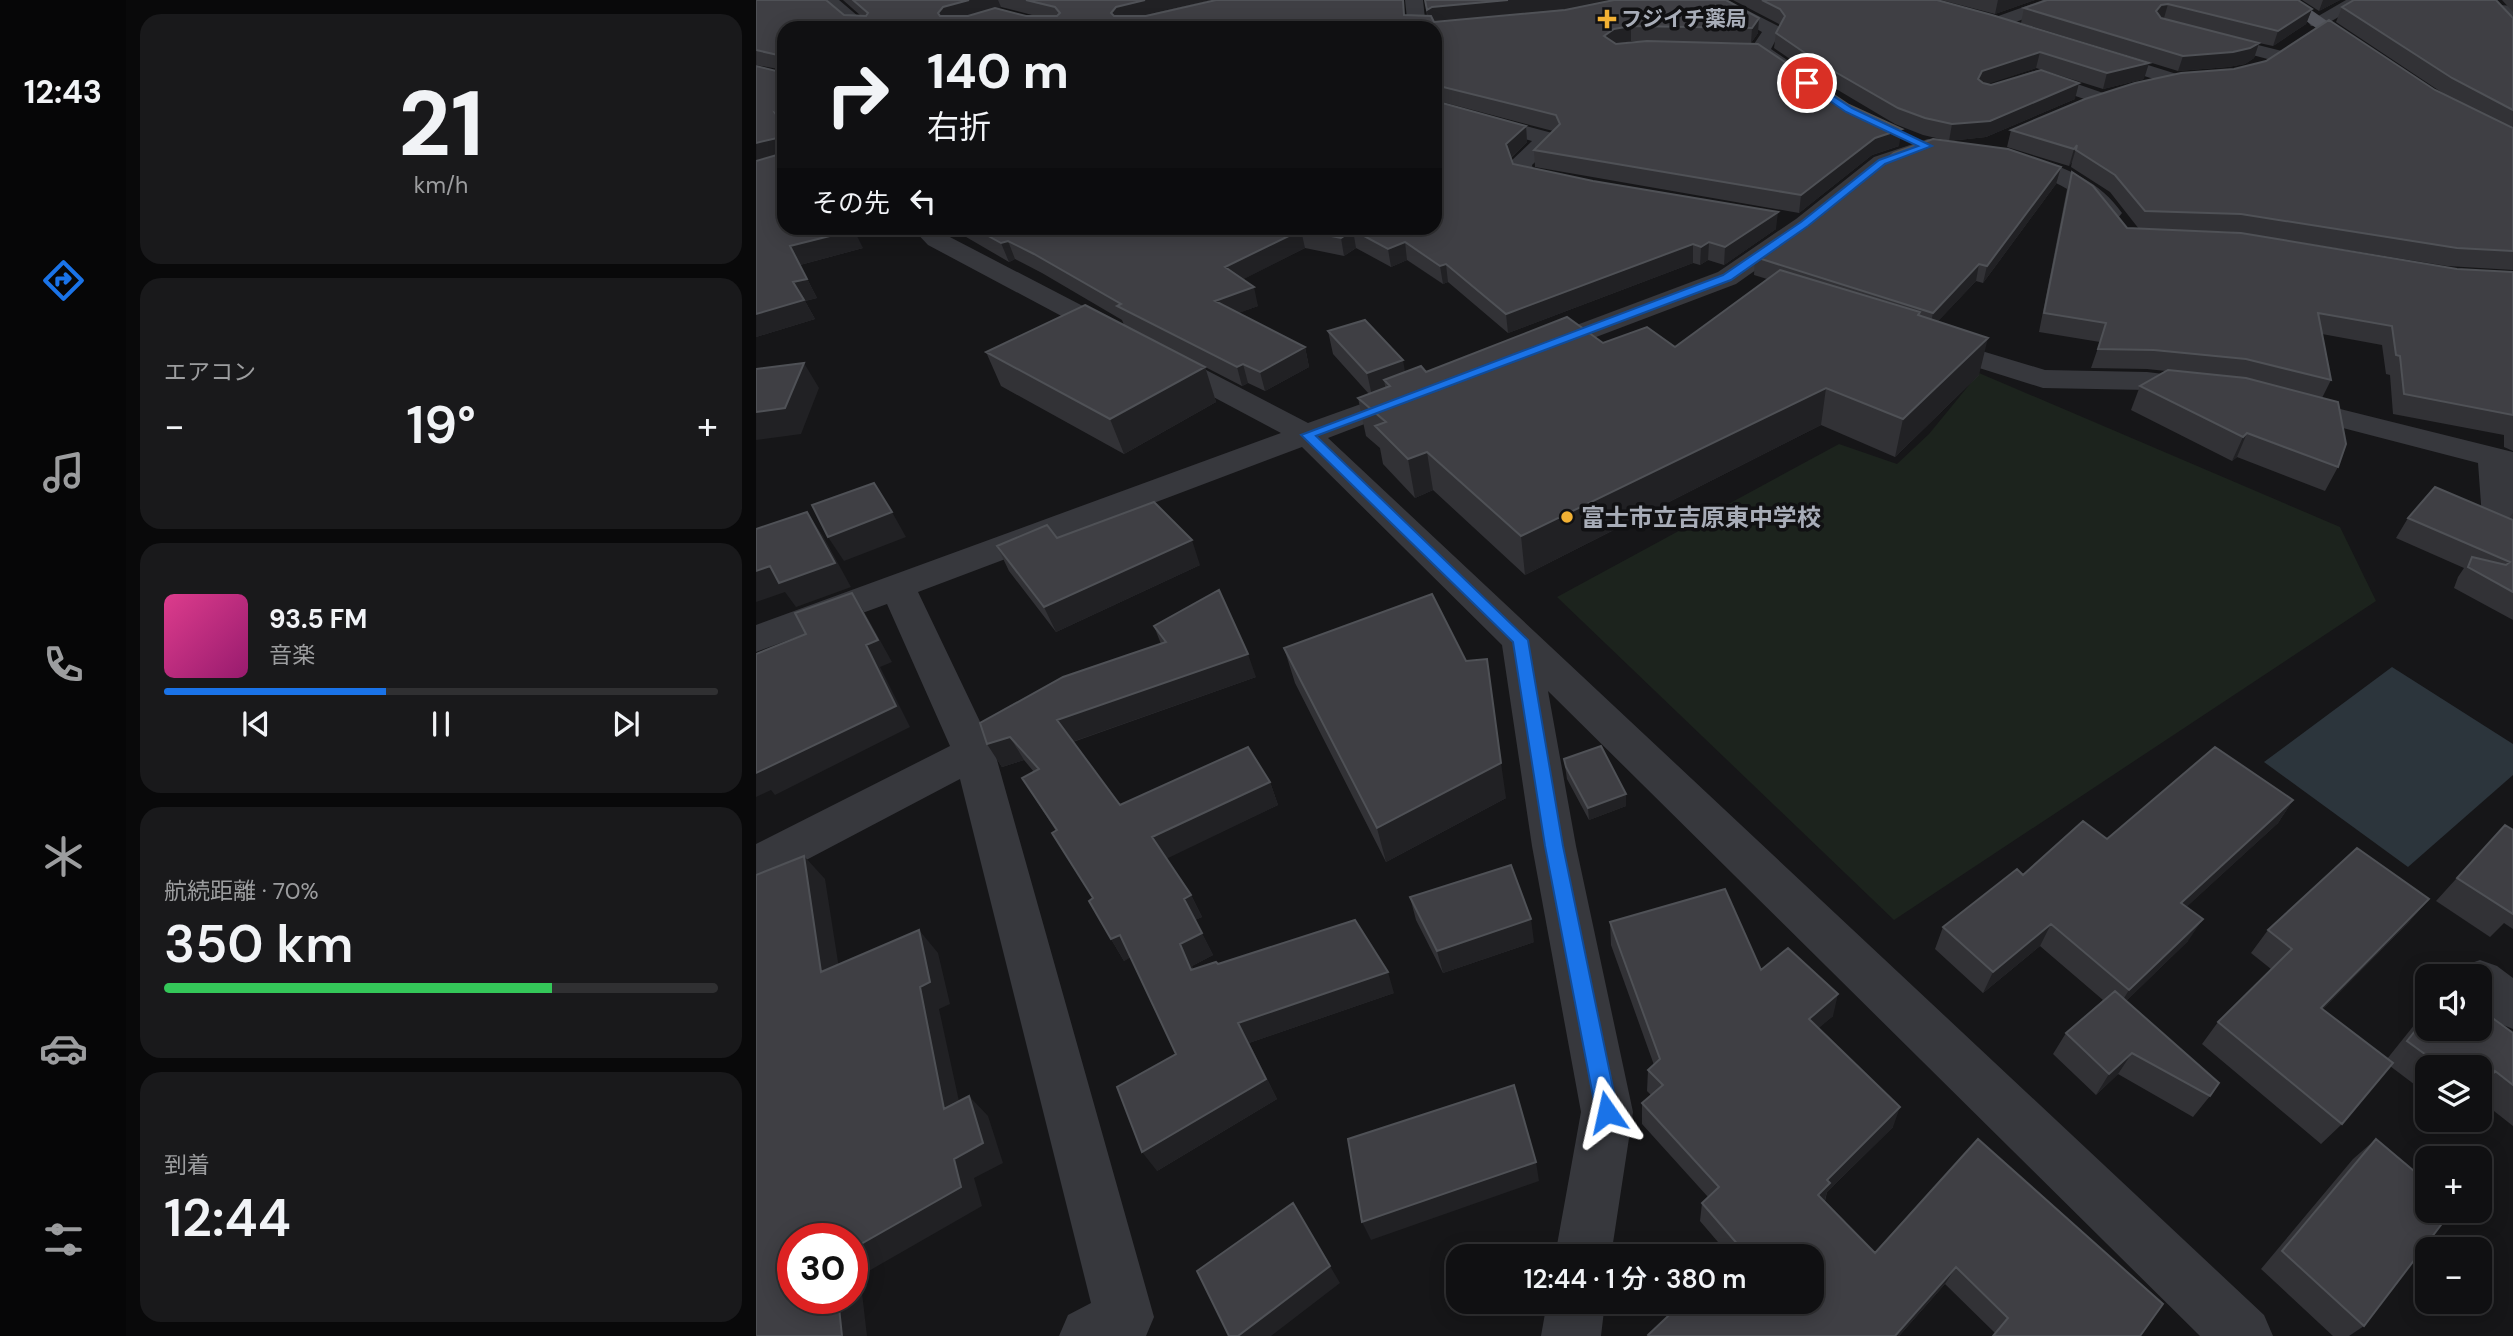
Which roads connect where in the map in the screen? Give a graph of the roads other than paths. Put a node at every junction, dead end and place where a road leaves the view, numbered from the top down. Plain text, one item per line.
1 (829, 0) edge
2 (1415, 0) edge
3 (1714, 0) edge
4 (2059, 0) edge
5 (2286, 0) edge
6 (2359, 0) edge
7 (2501, 7) edge
8 (1975, 17) edge
9 (854, 21) edge
10 (1416, 21) edge
11 (1996, 23) junction
12 (2513, 27) edge
13 (2022, 31) edge
14 (2310, 32) junction
15 (2188, 33) edge
16 (2073, 48) edge
17 (1737, 51) edge
18 (1763, 52) junction
19 (2275, 55) junction
20 (2379, 63) edge
21 (2253, 70) edge
22 (2202, 78) edge
23 (2175, 80) junction
24 (2012, 85) edge
25 (1818, 89) edge
26 (2102, 100) junction
27 (2073, 109) edge
28 (1442, 110) edge
29 (1892, 132) edge
30 (1986, 153) edge
31 (1583, 187) edge
32 (1771, 217) edge
33 (1805, 224) junction
34 (2123, 229) edge
35 (932, 235) edge
36 (1727, 278) junction
37 (1766, 290) edge
38 (1909, 337) edge
39 (1511, 359) edge
40 (1435, 387) edge
41 (2224, 388) edge
42 (2261, 397) edge
43 (1307, 435) junction
44 (2503, 460) edge
45 (2499, 517) edge
46 (897, 585) junction
47 (756, 639) edge
48 (1520, 640) junction
49 (974, 753) junction
50 (756, 865) edge
51 (2492, 991) edge
52 (2513, 1006) edge
53 (1585, 1244) edge
54 (1574, 1314) edge
55 (1089, 1336) edge
56 (1571, 1336) edge
57 (2243, 1336) edge

1 - 9 street
2 - 10 street
3 - 18 street
4 - 11 street
5 - 14 main road
6 - 14 street
7 - 12 street
8 - 11 street
11 - 13 street
14 - 19 street
14 - 20 main road
15 - 19 street
16 - 23 street
17 - 18 street
18 - 25 street
19 - 21 street
22 - 23 street
23 - 26 street
24 - 26 street
26 - 27 street
28 - 31 street
29 - 33 street
30 - 34 street
32 - 33 street
33 - 36 street
35 - 43 street
36 - 37 street
36 - 39 street
38 - 41 street
40 - 43 street
42 - 44 street
43 - 46 street
43 - 48 street
44 - 45 street
46 - 47 street
46 - 49 street
48 - 53 street
48 - 57 street
49 - 50 street
49 - 55 street
51 - 52 street
54 - 56 street

